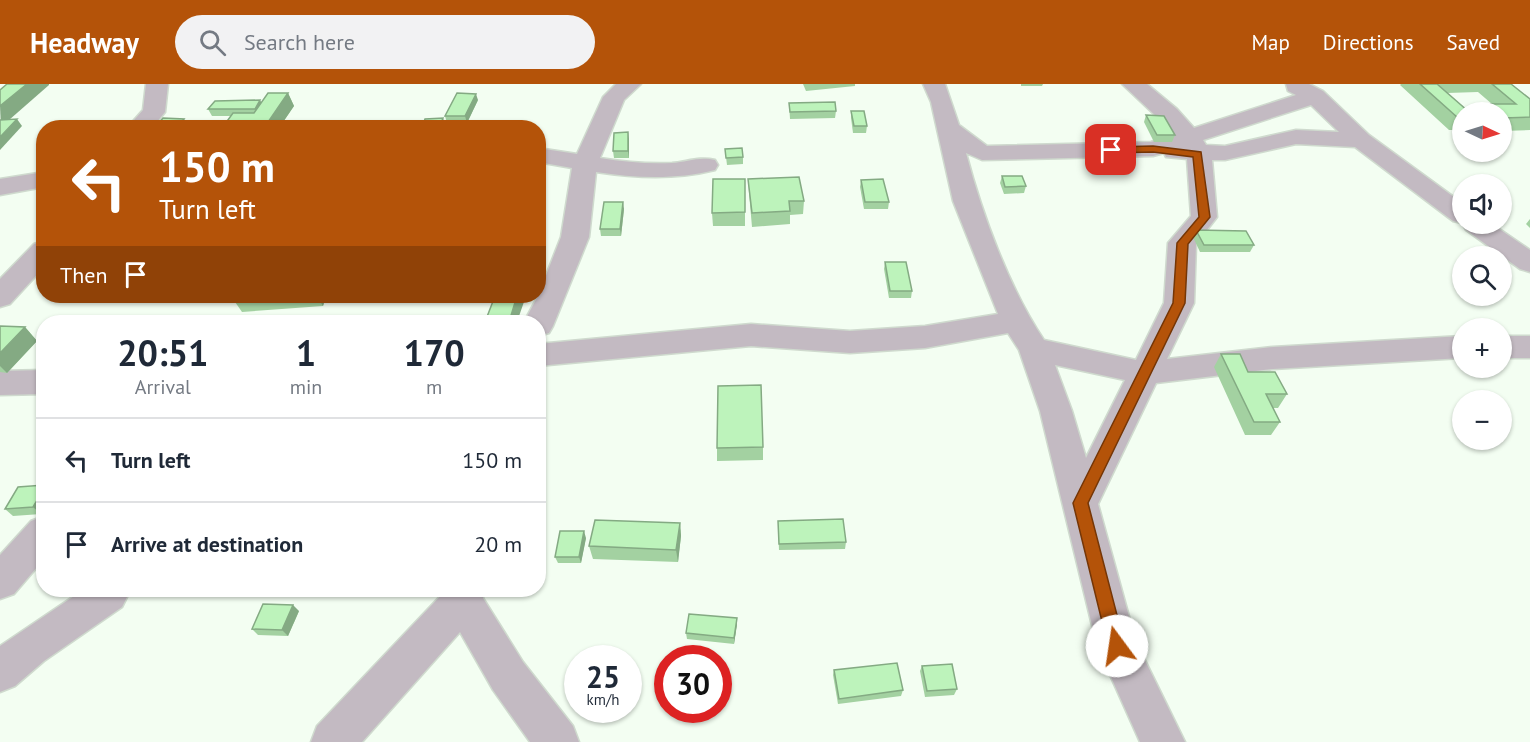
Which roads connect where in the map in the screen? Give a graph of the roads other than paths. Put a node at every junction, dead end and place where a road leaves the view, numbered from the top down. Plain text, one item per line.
1 (157, 84) edge
2 (630, 84) edge
3 (934, 84) edge
4 (1133, 84) edge
5 (1293, 84) edge
6 (1316, 96) junction
7 (146, 120) edge
8 (948, 129) junction
9 (1361, 140) junction
10 (1194, 147) junction
11 (546, 156) edge
12 (585, 163) junction
13 (706, 165) dead end
14 (36, 180) edge
15 (0, 187) edge
16 (1452, 208) edge
17 (1489, 234) edge
18 (36, 258) edge
19 (1530, 263) edge
20 (0, 297) edge
21 (543, 315) edge
22 (1016, 321) junction
23 (1512, 346) edge
24 (1530, 346) edge
25 (1452, 348) edge
26 (1034, 349) junction
27 (546, 354) edge
28 (1146, 373) junction
29 (36, 382) edge
30 (0, 383) edge
31 (1081, 503) junction
32 (36, 541) edge
33 (0, 582) edge
34 (105, 597) edge
35 (462, 597) edge
36 (465, 597) edge
37 (0, 672) edge
38 (333, 742) edge
39 (557, 742) edge
40 (1163, 742) edge

1 - 7 street
2 - 12 street
3 - 8 street
4 - 10 street
5 - 6 street
6 - 9 street
6 - 10 street
8 - 10 street
8 - 22 street
9 - 10 street
9 - 16 street
10 - 28 street
11 - 12 street
12 - 13 street
12 - 21 street
14 - 15 street
17 - 19 street
18 - 20 street
22 - 26 street
22 - 27 street
23 - 24 street
25 - 28 street
26 - 28 street
26 - 31 street
28 - 31 street
29 - 30 street
31 - 40 street
32 - 33 street
34 - 37 street
35 - 38 street
36 - 39 street

